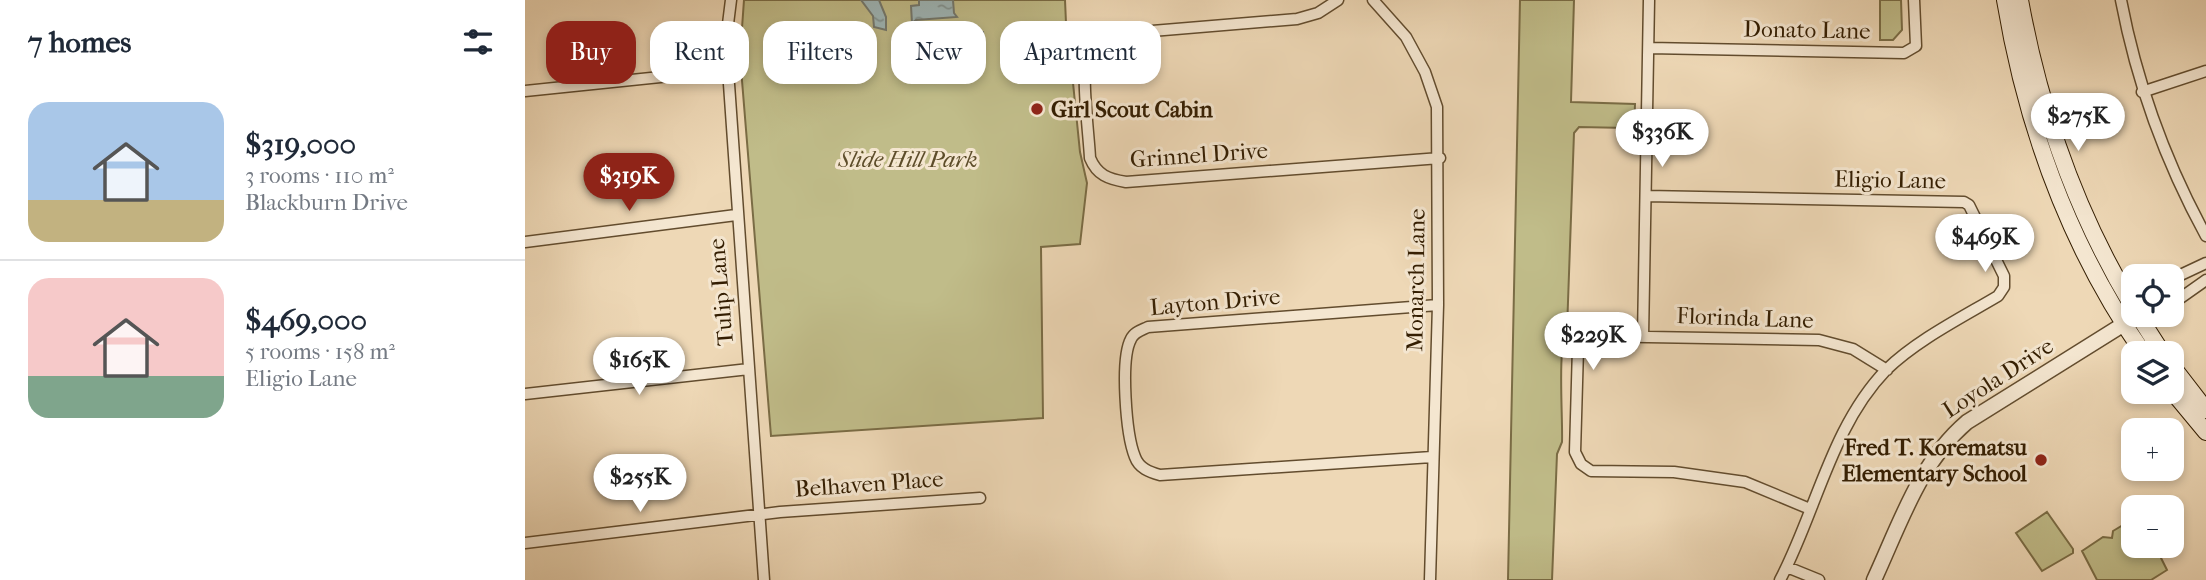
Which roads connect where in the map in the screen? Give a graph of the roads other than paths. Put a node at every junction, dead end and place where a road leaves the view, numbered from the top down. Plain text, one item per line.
1 (731, 0) edge
2 (1338, 0) edge
3 (1373, 0) edge
4 (1650, 0) edge
5 (1914, 0) edge
6 (2005, 0) edge
7 (2020, 0) edge
8 (2121, 0) edge
9 (730, 21) edge
10 (1649, 48) junction
11 (2206, 71) edge
12 (650, 78) edge
13 (729, 84) edge
14 (525, 91) edge
15 (2142, 92) junction
16 (1440, 158) junction
17 (1646, 196) junction
18 (736, 215) junction
19 (2206, 236) edge
20 (525, 242) edge
21 (2206, 263) edge
22 (2184, 273) edge
23 (2206, 280) edge
24 (2121, 286) edge
25 (2184, 296) edge
26 (1437, 305) junction
27 (2121, 320) edge
28 (2121, 327) edge
29 (1643, 337) junction
30 (749, 369) junction
31 (1887, 370) junction
32 (2184, 382) edge
33 (525, 394) edge
34 (2183, 404) edge
35 (2206, 410) edge
36 (2206, 432) edge
37 (1432, 457) junction
38 (980, 498) dead end
39 (1810, 509) junction
40 (760, 515) junction
41 (525, 543) edge
42 (1787, 567) junction
43 (764, 580) edge
44 (1430, 580) edge
45 (1780, 580) edge
46 (1819, 580) edge
47 (1874, 580) edge

1 - 9 street, Tulip Lane
2 - 16 street, Grinnel Drive
3 - 16 street, Monarch Lane
4 - 10 street
5 - 10 street, Donato Lane
6 - 27 main road
7 - 24 main road
8 - 15 street
10 - 17 street
11 - 15 street
12 - 14 street
13 - 18 street, Tulip Lane
15 - 19 street
16 - 26 street, Monarch Lane
17 - 29 street
17 - 31 street, Eligio Lane
18 - 20 street
18 - 30 street, Tulip Lane
21 - 22 street
23 - 25 street
26 - 37 street, Monarch Lane
26 - 37 street, Layton Drive
28 - 47 street, Loyola Drive
29 - 31 street, Florinda Lane
29 - 39 street, Florinda Lane
30 - 33 street
30 - 40 street, Tulip Lane
31 - 39 street, Eligio Lane
32 - 35 main road
34 - 36 main road
37 - 44 street, Monarch Lane
38 - 40 street, Belhaven Place
39 - 42 street, Eligio Lane
40 - 41 street, Belhaven Place
40 - 43 street, Tulip Lane
42 - 45 street, Eligio Lane
42 - 46 street

